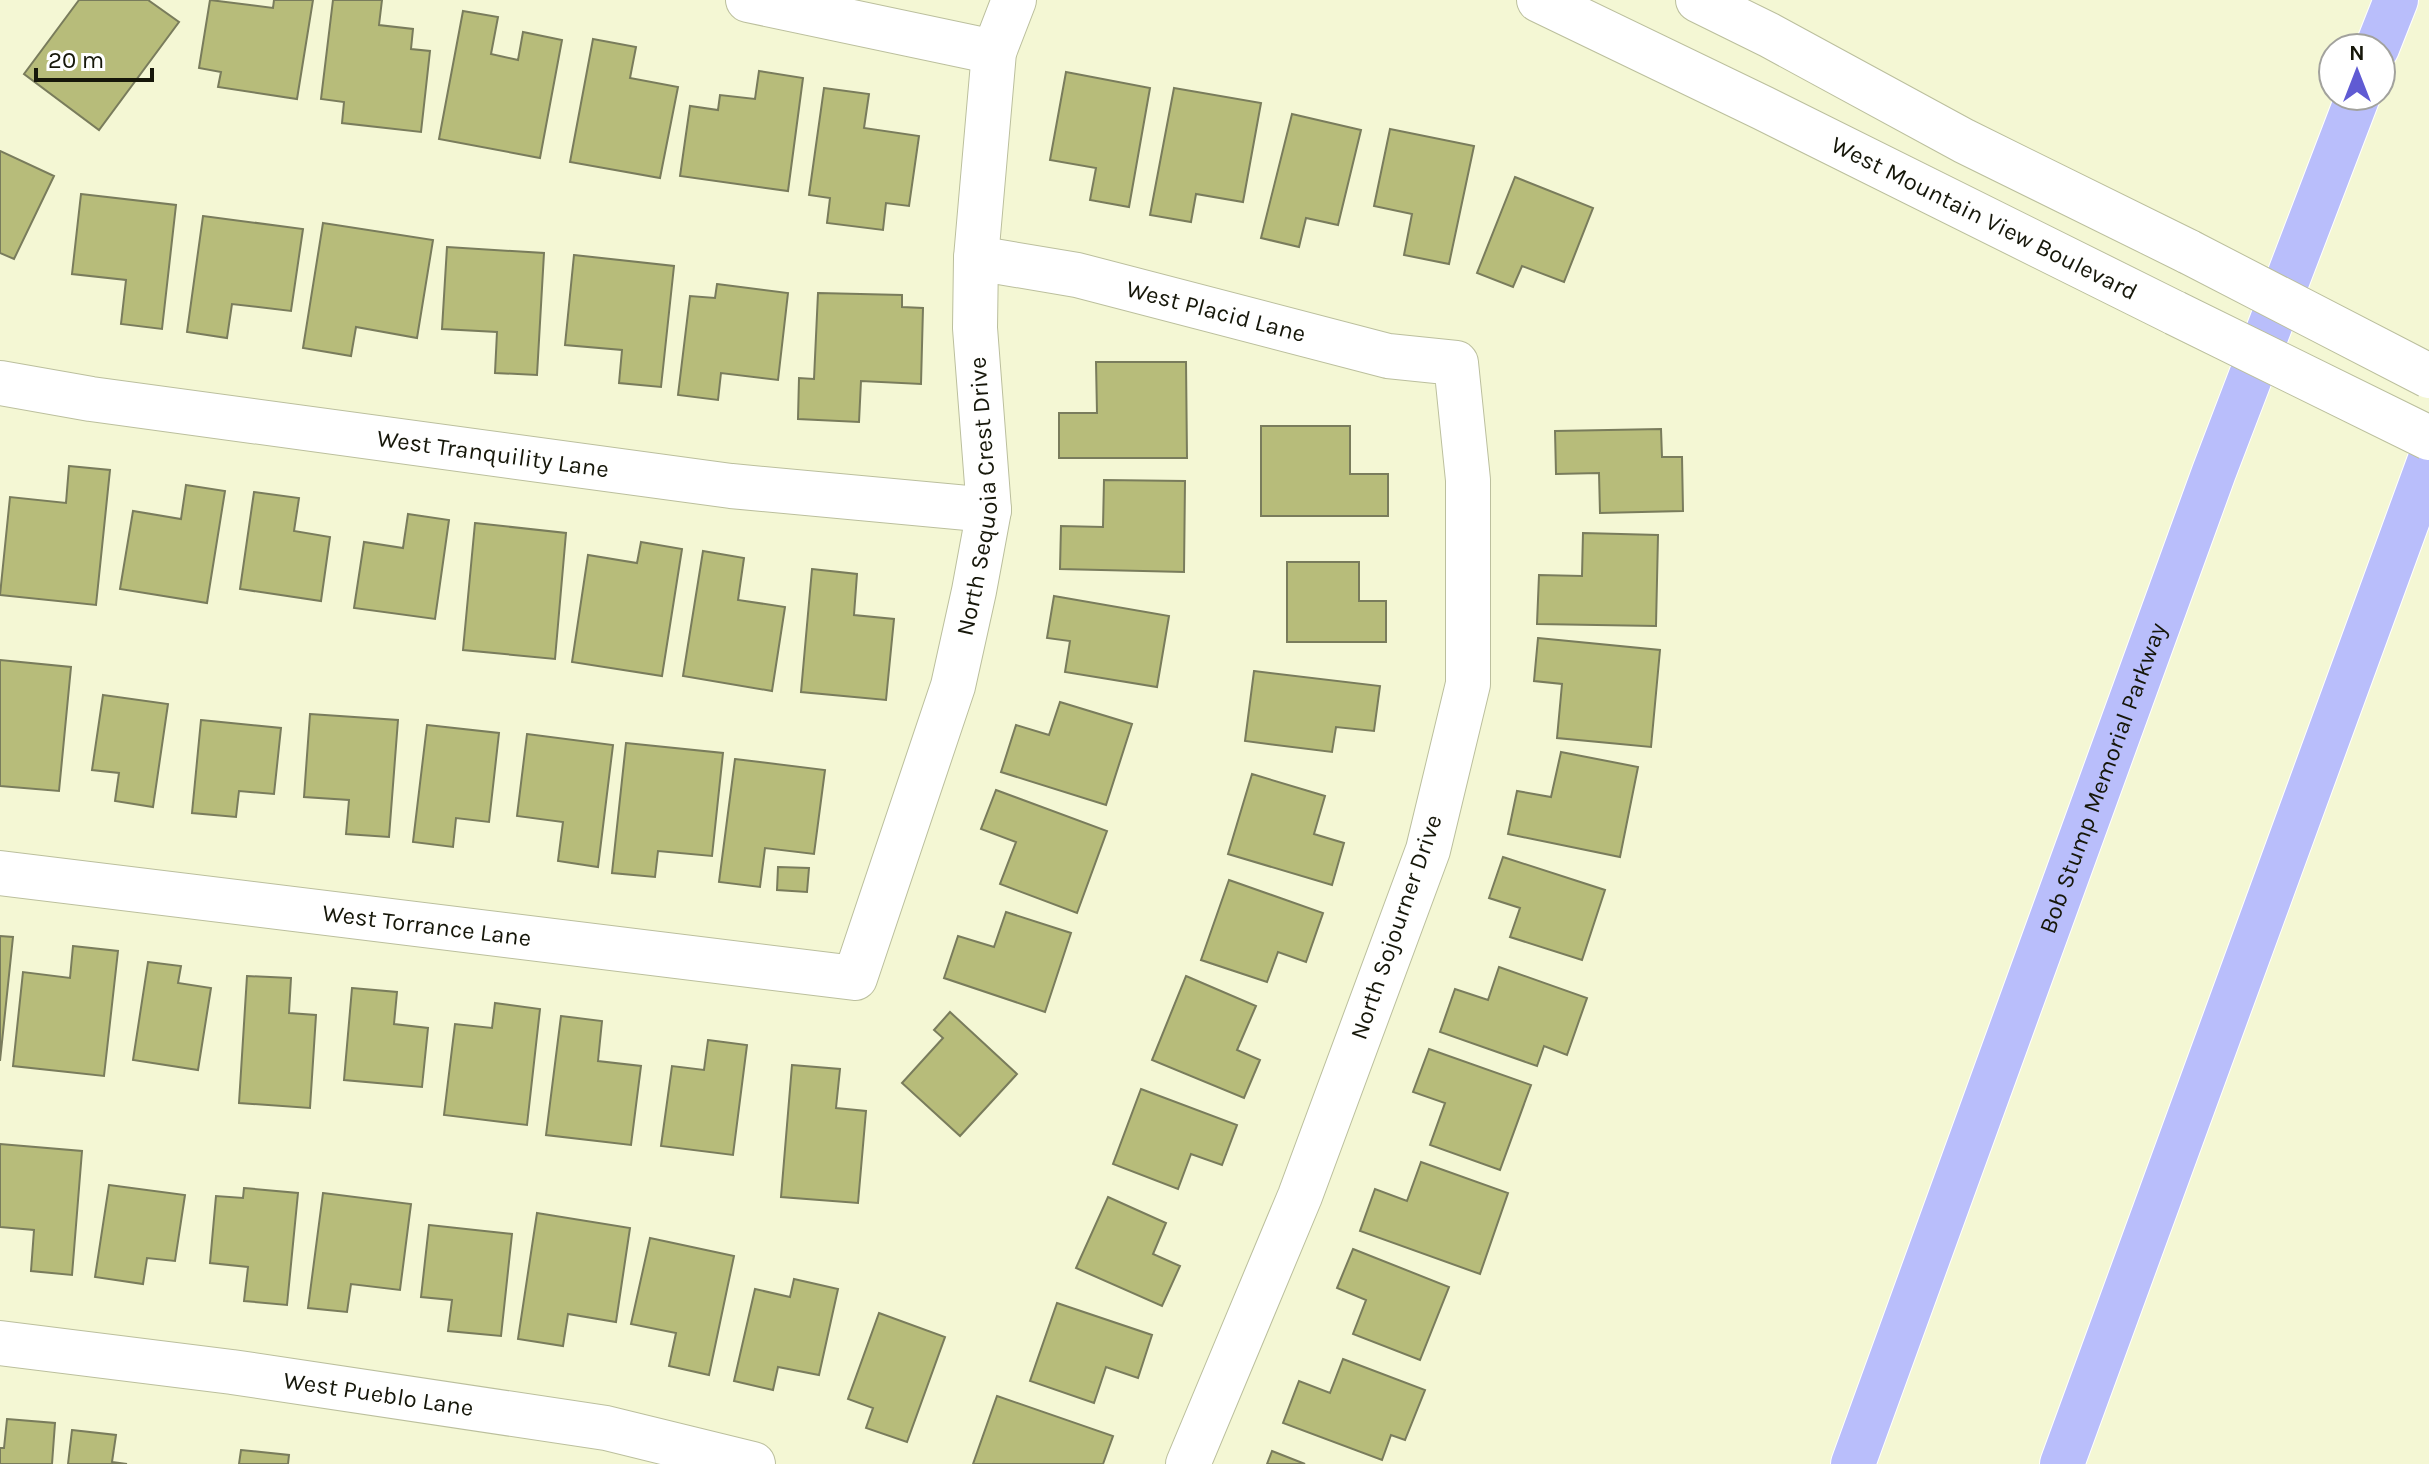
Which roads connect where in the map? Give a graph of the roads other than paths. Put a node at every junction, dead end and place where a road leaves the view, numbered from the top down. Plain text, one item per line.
1 (748, 0) edge
2 (1014, 0) edge
3 (1539, 0) edge
4 (1698, 0) edge
5 (2396, 0) edge
6 (2383, 32) edge
7 (994, 52) junction
8 (2352, 112) edge
9 (976, 258) junction
10 (1456, 363) joint
11 (2429, 376) edge
12 (0, 383) edge
13 (2429, 438) edge
14 (2429, 462) edge
15 (989, 510) junction
16 (0, 873) edge
17 (855, 978) joint
18 (0, 1343) edge
19 (753, 1464) edge
20 (1188, 1464) edge
21 (1853, 1464) edge
22 (2062, 1464) edge

1 - 7 street
2 - 7 street, North Sequoia Crest Drive
3 - 13 street, West Mountain View Boulevard, bridge
4 - 11 street, bridge
5 - 6 highway
7 - 9 street, North Sequoia Crest Drive
8 - 21 highway, Bob Stump Memorial Parkway
9 - 10 street, West Placid Lane
9 - 15 street, North Sequoia Crest Drive
10 - 20 street, North Sojourner Drive
12 - 15 street, West Tranquility Lane
14 - 22 highway
15 - 17 street, North Sequoia Crest Drive
16 - 17 street, West Torrance Lane
18 - 19 street, West Pueblo Lane

